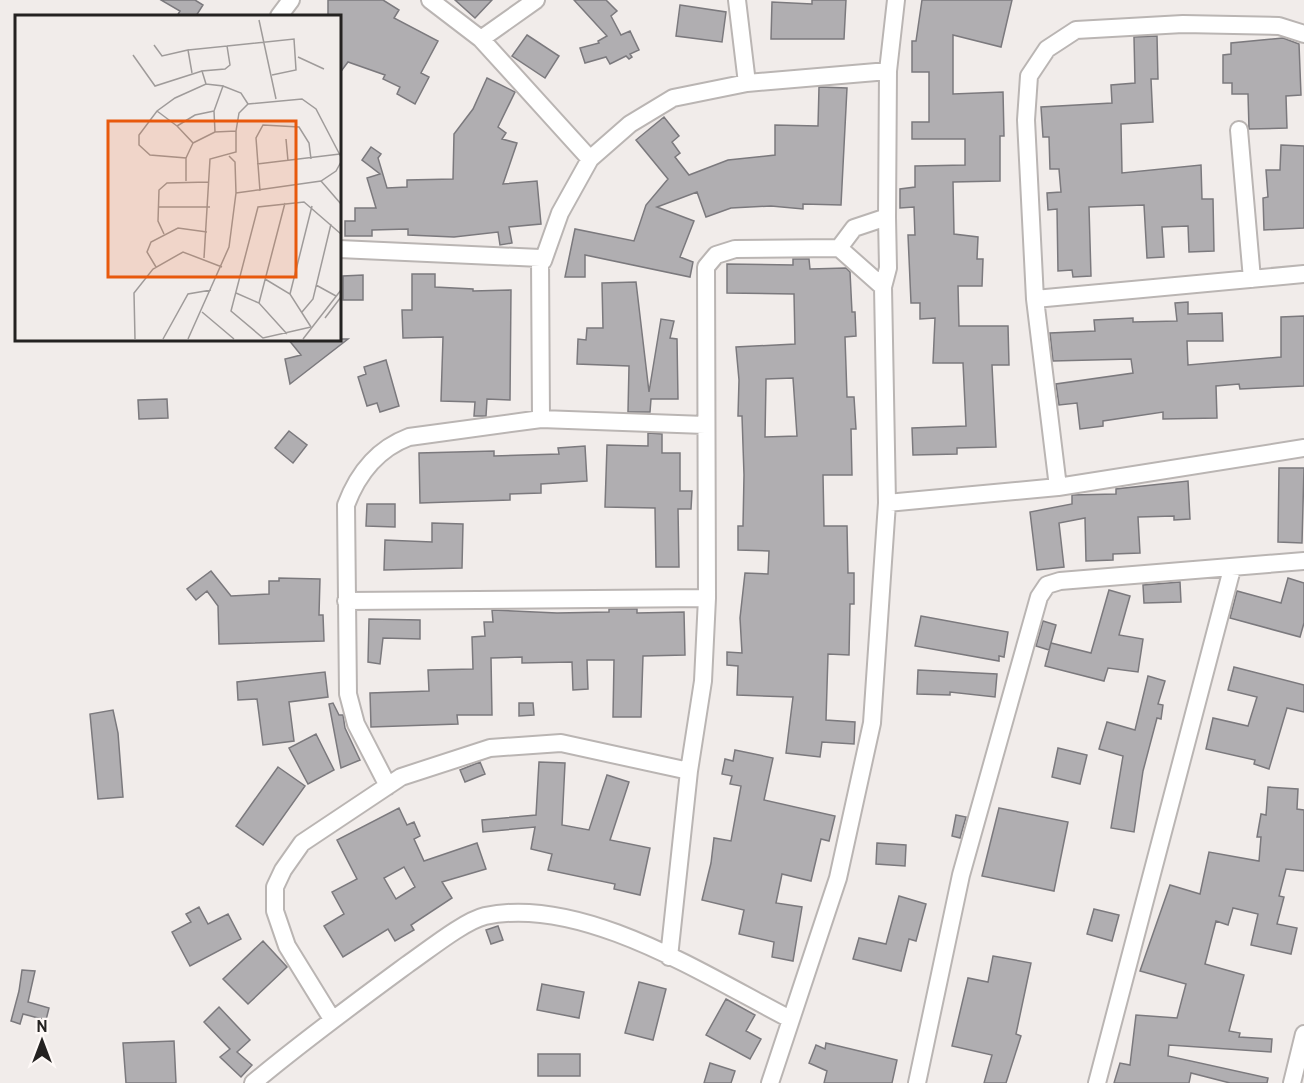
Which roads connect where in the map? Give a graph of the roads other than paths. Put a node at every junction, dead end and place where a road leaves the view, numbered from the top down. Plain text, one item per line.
1 (291, 0) edge
2 (430, 0) edge
3 (536, 0) edge
4 (737, 0) edge
5 (896, 0) edge
6 (280, 15) edge
7 (1304, 34) edge
8 (481, 39) junction
9 (888, 71) junction
10 (747, 83) junction
11 (1239, 130) dead end
12 (590, 159) junction
13 (887, 217) junction
14 (839, 248) junction
15 (340, 249) edge
16 (540, 258) junction
17 (1304, 274) edge
18 (1252, 279) junction
19 (883, 287) junction
20 (1035, 299) junction
21 (541, 419) junction
22 (705, 424) junction
23 (1304, 448) edge
24 (1058, 487) junction
25 (887, 503) junction
26 (1304, 561) edge
27 (1232, 569) junction
28 (707, 598) junction
29 (346, 601) junction
30 (689, 771) junction
31 (388, 786) junction
32 (669, 957) junction
33 (332, 1019) junction
34 (790, 1019) junction
35 (1304, 1034) edge
36 (253, 1083) edge
37 (770, 1083) edge
38 (917, 1083) edge
39 (1097, 1083) edge
40 (1292, 1083) edge

1 - 6 street
2 - 8 street
3 - 8 street
4 - 10 street
5 - 9 street
7 - 20 street
8 - 12 street
9 - 10 street
9 - 13 street
10 - 12 street
11 - 18 street
12 - 16 street
13 - 14 street
13 - 19 street
14 - 19 street
14 - 22 street
15 - 16 street
16 - 21 street
17 - 18 street
18 - 20 street
19 - 25 street
20 - 24 street
21 - 22 street
21 - 29 street
22 - 28 street
23 - 24 street
24 - 25 street
25 - 34 street
26 - 27 street
27 - 38 street
27 - 39 street
28 - 29 street
28 - 30 street
29 - 31 street
30 - 31 street
30 - 32 street
31 - 33 street
32 - 33 street
32 - 34 street
33 - 36 street
34 - 37 street
35 - 40 street

